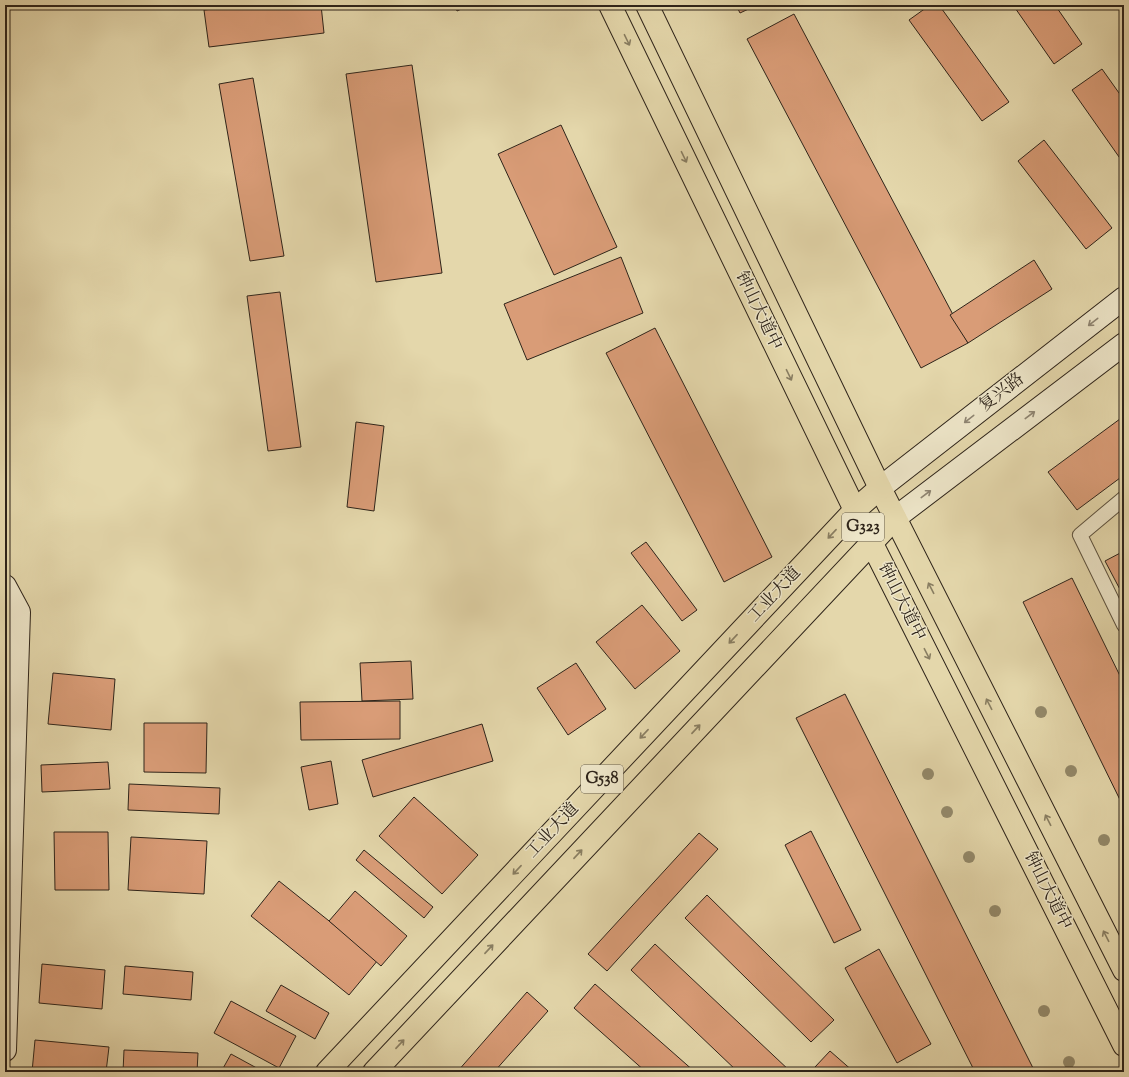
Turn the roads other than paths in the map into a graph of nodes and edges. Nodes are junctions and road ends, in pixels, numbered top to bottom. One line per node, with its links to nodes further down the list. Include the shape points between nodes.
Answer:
1 (610, 5): 7 (highway, 钟山大道中 / G323, one-way to 7)
2 (647, 5): 5 (highway, 钟山大道中 / G323)
3 (1124, 298): 5 (main road, 复兴路, one-way to 5)
4 (1124, 344): 8 (main road, 复兴路, one-way to 4)
5 (880, 488): 7 (highway, 工业大道 / G538); 8 (highway, 钟山大道中 / G323)
6 (1124, 498): 11 (lane, via 1080,536)
7 (855, 510): 9 (highway, 钟山大道中 / G323); 15 (highway, 工业大道 / G538, one-way to 15)
8 (895, 518): 9 (highway, 工业大道 / G538); 12 (highway, 钟山大道中 / G323, one-way to 8)
9 (871, 542): 13 (highway, 钟山大道中 / G323, one-way to 13); 16 (highway, 工业大道 / G538, one-way to 9)
10 (5, 586): 14 (main road, via 18,612)
11 (1124, 624)
12 (1124, 970)
13 (1124, 1045)
14 (5, 1050)
15 (327, 1072)
16 (374, 1072)

